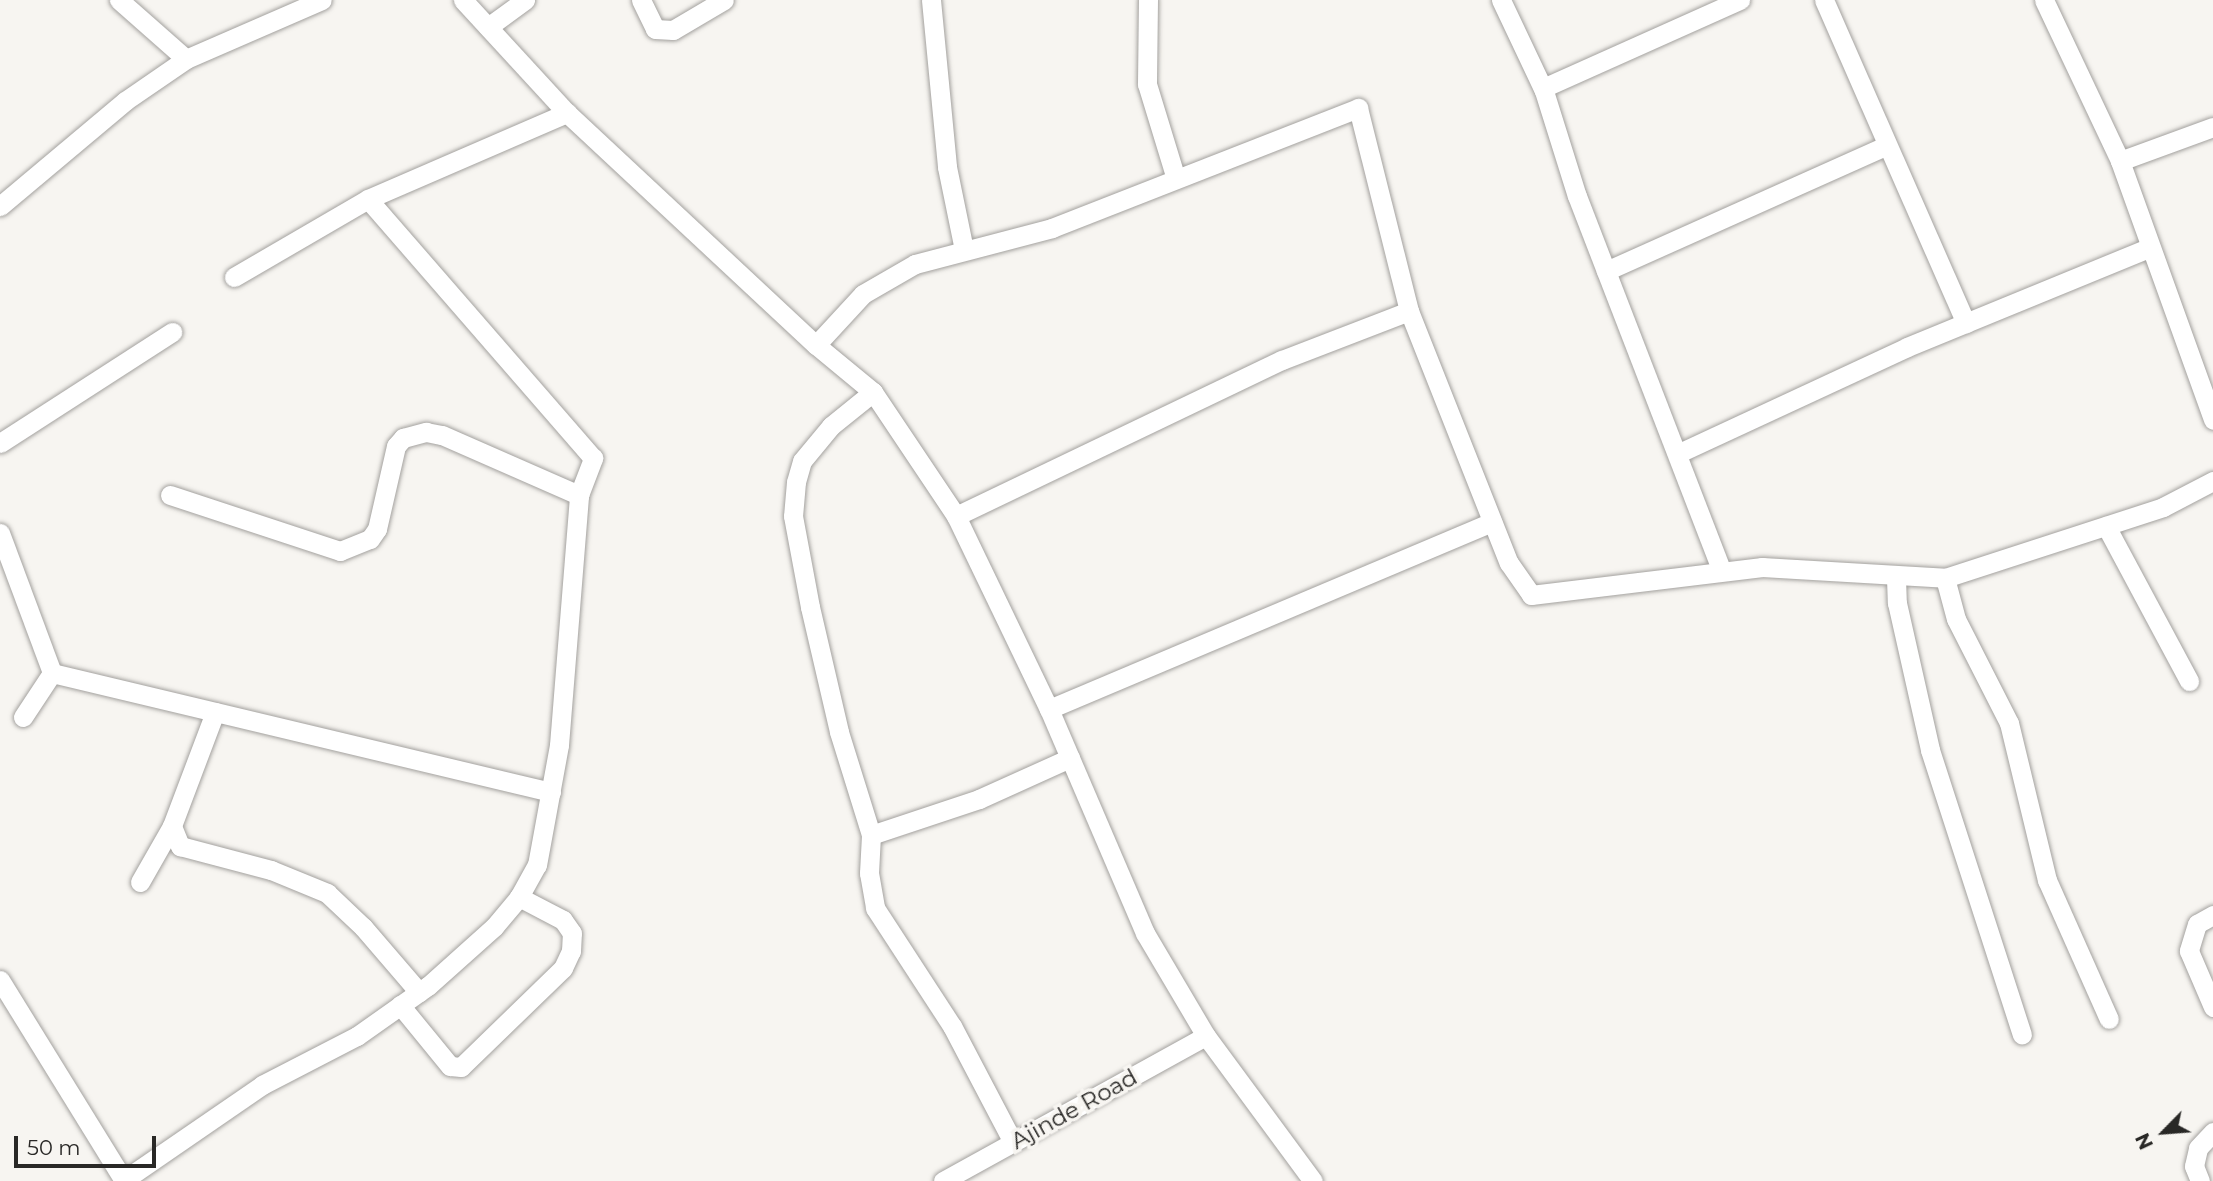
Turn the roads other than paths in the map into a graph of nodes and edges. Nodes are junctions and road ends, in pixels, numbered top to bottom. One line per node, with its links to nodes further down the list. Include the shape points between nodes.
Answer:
1 (120, 0): 14 (street)
2 (323, 0): 14 (street)
3 (463, 0): 13 (street)
4 (526, 0): 13 (street)
5 (641, 0): 6 (street, via 655,29 673,30)
6 (724, 0)
7 (931, 0): 24 (street, via 947,167)
8 (1148, 0): 20 (street, via 1147,84)
9 (1501, 0): 15 (street)
10 (1740, 0): 15 (street)
11 (1824, 0): 18 (street)
12 (2043, 0): 19 (street)
13 (488, 27): 16 (street)
14 (186, 59): 22 (street, via 125,101)
15 (1543, 88): 25 (street)
16 (567, 113): 21 (street); 30 (street)
17 (2213, 127): 19 (street)
18 (1885, 146): 25 (street); 28 (street)
19 (2120, 161): 23 (street)
20 (1177, 179): 24 (street, via 1052,228); 27 (street, via 1359,108)
21 (368, 200): 26 (street); 37 (street, via 590,451 593,458)
22 (0, 206)
23 (2148, 248): 28 (street); 32 (street)
24 (964, 250): 30 (street, via 915,264 863,294)
25 (1606, 271): 34 (street)
26 (234, 276)
27 (1409, 311): 38 (street, via 1282,360); 39 (street)
28 (1966, 323): 34 (street)
29 (172, 332): 33 (street)
30 (816, 345): 31 (street)
31 (873, 392): 38 (street); 53 (street, via 831,426 802,461 793,516 839,732)
32 (2213, 420)
33 (0, 443)
34 (1679, 453): 42 (street)
35 (2213, 481): 40 (street, via 2163,507)
36 (170, 495): 37 (street, via 340,551 370,539 377,529 396,446 403,438 426,432)
37 (579, 495): 51 (street, via 559,745)
38 (956, 516): 47 (street)
39 (1492, 522): 42 (street, via 1509,563 1531,595); 47 (street)
40 (2106, 526): 44 (street); 46 (street)
41 (0, 533): 45 (street)
42 (1722, 571): 43 (street, via 1762,566)
43 (1896, 578): 44 (street); 62 (street, via 1897,603 1930,750)
44 (1945, 578): 61 (street, via 1956,619 2009,723 2047,880)
45 (52, 673): 48 (street); 49 (street)
46 (2189, 681)
47 (1049, 709): 50 (street)
48 (215, 712): 51 (street); 52 (street)
49 (23, 717)
50 (1070, 758): 53 (street, via 979,799); 63 (street, via 1145,933)
51 (551, 792): 55 (street, via 537,864)
52 (172, 826): 54 (street); 58 (street, via 180,846 271,870 327,893)
53 (871, 835): 65 (street, via 869,873 875,908 952,1026)
54 (140, 883)
55 (519, 897): 58 (street, via 467,956); 59 (street, via 563,919 572,933 571,951 563,968 461,1067 450,1066)
56 (2213, 915): 60 (street, via 2197,924 2189,951)
57 (0, 980): 66 (street)
58 (419, 992): 59 (street)
59 (400, 1005): 66 (street, via 356,1036 262,1085)
60 (2213, 1007)
61 (2109, 1019)
62 (2022, 1034)
63 (1206, 1037): 65 (street, Ajinde Road); 68 (street)
64 (2213, 1132): 69 (street, via 2198,1148 2194,1166)
65 (1013, 1142): 67 (street, Ajinde Road)
66 (124, 1180)
67 (943, 1181)
68 (1313, 1181)
69 (2200, 1181)

